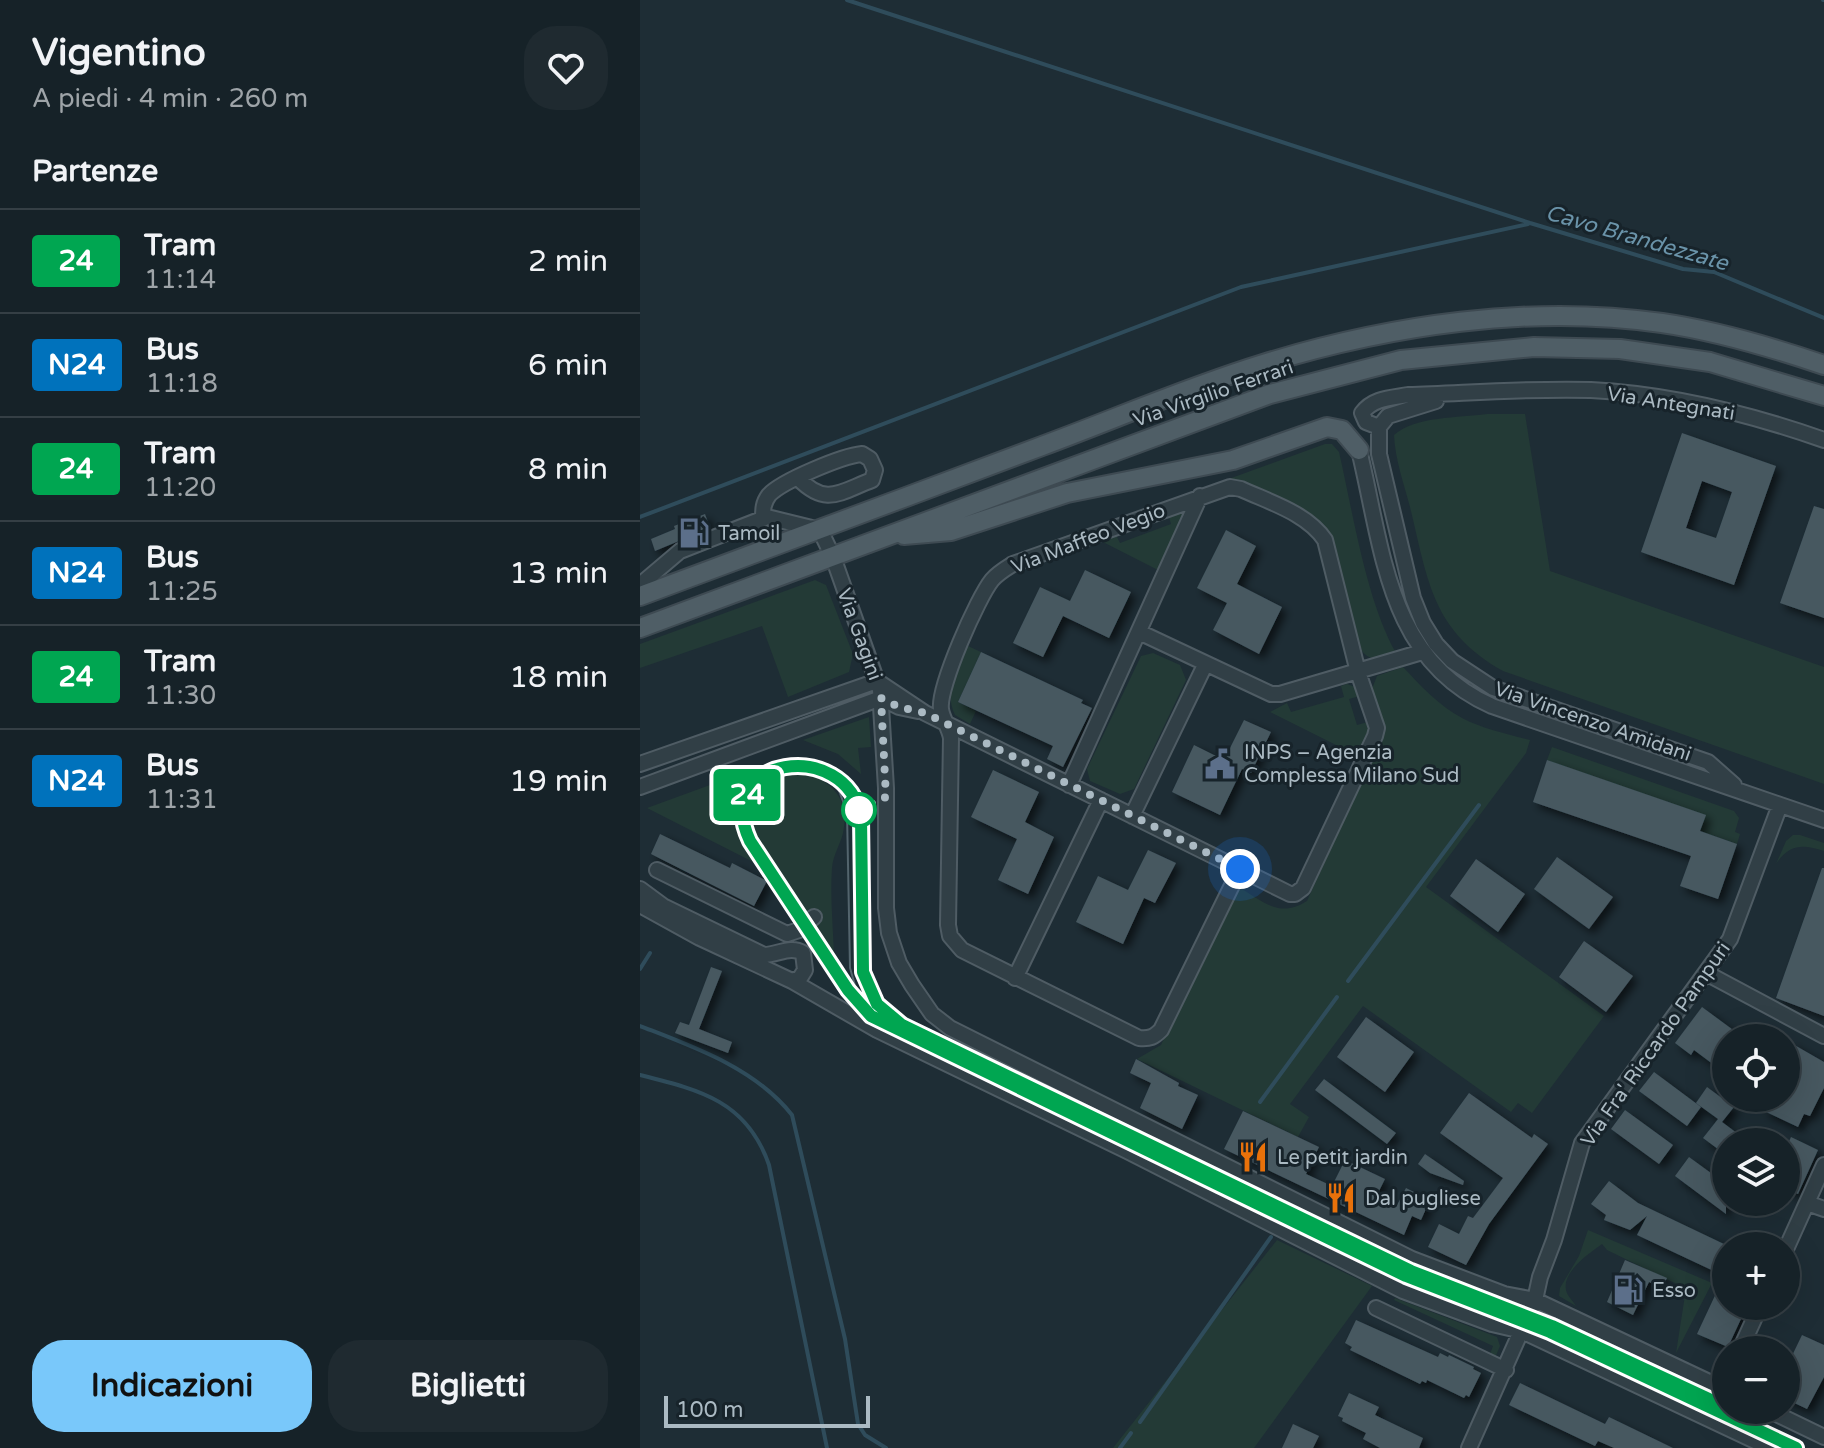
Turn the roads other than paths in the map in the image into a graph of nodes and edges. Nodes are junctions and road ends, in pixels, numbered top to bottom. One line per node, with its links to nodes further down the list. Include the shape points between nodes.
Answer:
1 (1824, 365): 10 (main road, Via Virgilio Ferrari, via 1718,334 1614,318 1552,316 1425,327 1260,365)
2 (1467, 394): 4 (street, Via Antegnati, via 1419,404 1388,416); 4 (street, Via Antegnati, via 1377,401 1366,407 1363,418); 5 (street, Via Antegnati, via 1592,390 1642,395 1774,422)
3 (1824, 396): 11 (main road, Via Virgilio Ferrari, via 1710,362 1620,349 1534,347 1401,360 1270,394)
4 (1379, 427): 27 (street, Via Vincenzo Amidani, via 1379,454 1413,598 1436,644 1452,661 1493,688 1708,762)
5 (1824, 440)
6 (1359, 450): 11 (main road, via 1342,430 1327,427 1233,460 1067,493 951,531); 17 (street, Via Vincenzo Amidani, via 1394,599)
7 (798, 478): 7 (street, via 812,492 838,494 872,480 875,470 862,454); 9 (street, via 771,493 763,505)
8 (1200, 496): 16 (street); 19 (street, Via Maffeo Vegio, via 1236,487 1316,527 1325,540); 23 (street, Via Maffeo Vegio, via 1013,564 996,576 944,682 941,711)
9 (763, 519): 10 (street); 13 (street, via 680,551)
10 (820, 530): 12 (street, Via Gagini); 14 (main road, Via Virgilio Ferrari)
11 (889, 535): 12 (main road, Via Virgilio Ferrari)
12 (833, 557): 15 (main road, Via Virgilio Ferrari); 20 (street, Via Gagini)
13 (640, 585)
14 (640, 596)
15 (640, 628)
16 (1139, 632): 18 (street); 25 (street)
17 (1422, 652): 19 (street); 27 (street, Via Vincenzo Amidani, via 1450,681 1492,706)
18 (1205, 665): 19 (street, via 1271,694); 30 (street)
19 (1358, 672): 32 (street, Via Maffeo Vegio, via 1375,736 1303,888 1290,894)
20 (877, 681): 21 (street, Via Gagini); 22 (street); 24 (street)
21 (881, 698): 22 (street); 26 (street); 47 (street, Via Gagini, via 889,933 899,963 932,1014 950,1028 1412,1259 1504,1294)
22 (925, 713): 23 (street)
23 (949, 725): 25 (street); 40 (street, Via Maffeo Vegio, via 950,936 962,950)
24 (640, 764)
25 (1069, 785): 28 (street)
26 (640, 787)
27 (1740, 790): 29 (street, Via Vincenzo Amidani)
28 (1101, 800): 30 (street); 40 (street)
29 (1780, 805): 31 (street, Via Vincenzo Amidani); 39 (street, Via Fra' Riccardo Pampuri, via 1735,929)
30 (1132, 816): 32 (street)
31 (1824, 820)
32 (1240, 869): 40 (street, via 1155,1036 1139,1038)
33 (657, 870): 35 (street)
34 (640, 889): 38 (street)
35 (720, 903): 37 (street, via 787,934); 38 (street)
36 (640, 905): 38 (street)
37 (814, 917)
38 (703, 932): 41 (street); 41 (street, via 764,955 796,949 803,953 805,970)
39 (1706, 973): 42 (street); 47 (street, Via Fra' Riccardo Pampuri, via 1587,1133)
40 (1015, 978)
41 (792, 981): 49 (street, via 877,1030 1403,1291)
42 (1824, 1036)
43 (1824, 1165): 44 (street)
44 (1807, 1203): 45 (street); 46 (street)
45 (1824, 1209)
46 (1794, 1232)
47 (1535, 1300): 49 (street, Via Fra' Riccardo Pampuri); 51 (street, Via Gagini)
48 (1376, 1308): 50 (street)
49 (1522, 1331): 50 (street, Via Fra' Riccardo Pampuri); 55 (street)
50 (1506, 1370): 54 (street, Via Fra' Riccardo Pampuri)
51 (1712, 1380)
52 (1797, 1424): 53 (street)
53 (1824, 1437)
54 (1469, 1448)
55 (1770, 1448)

